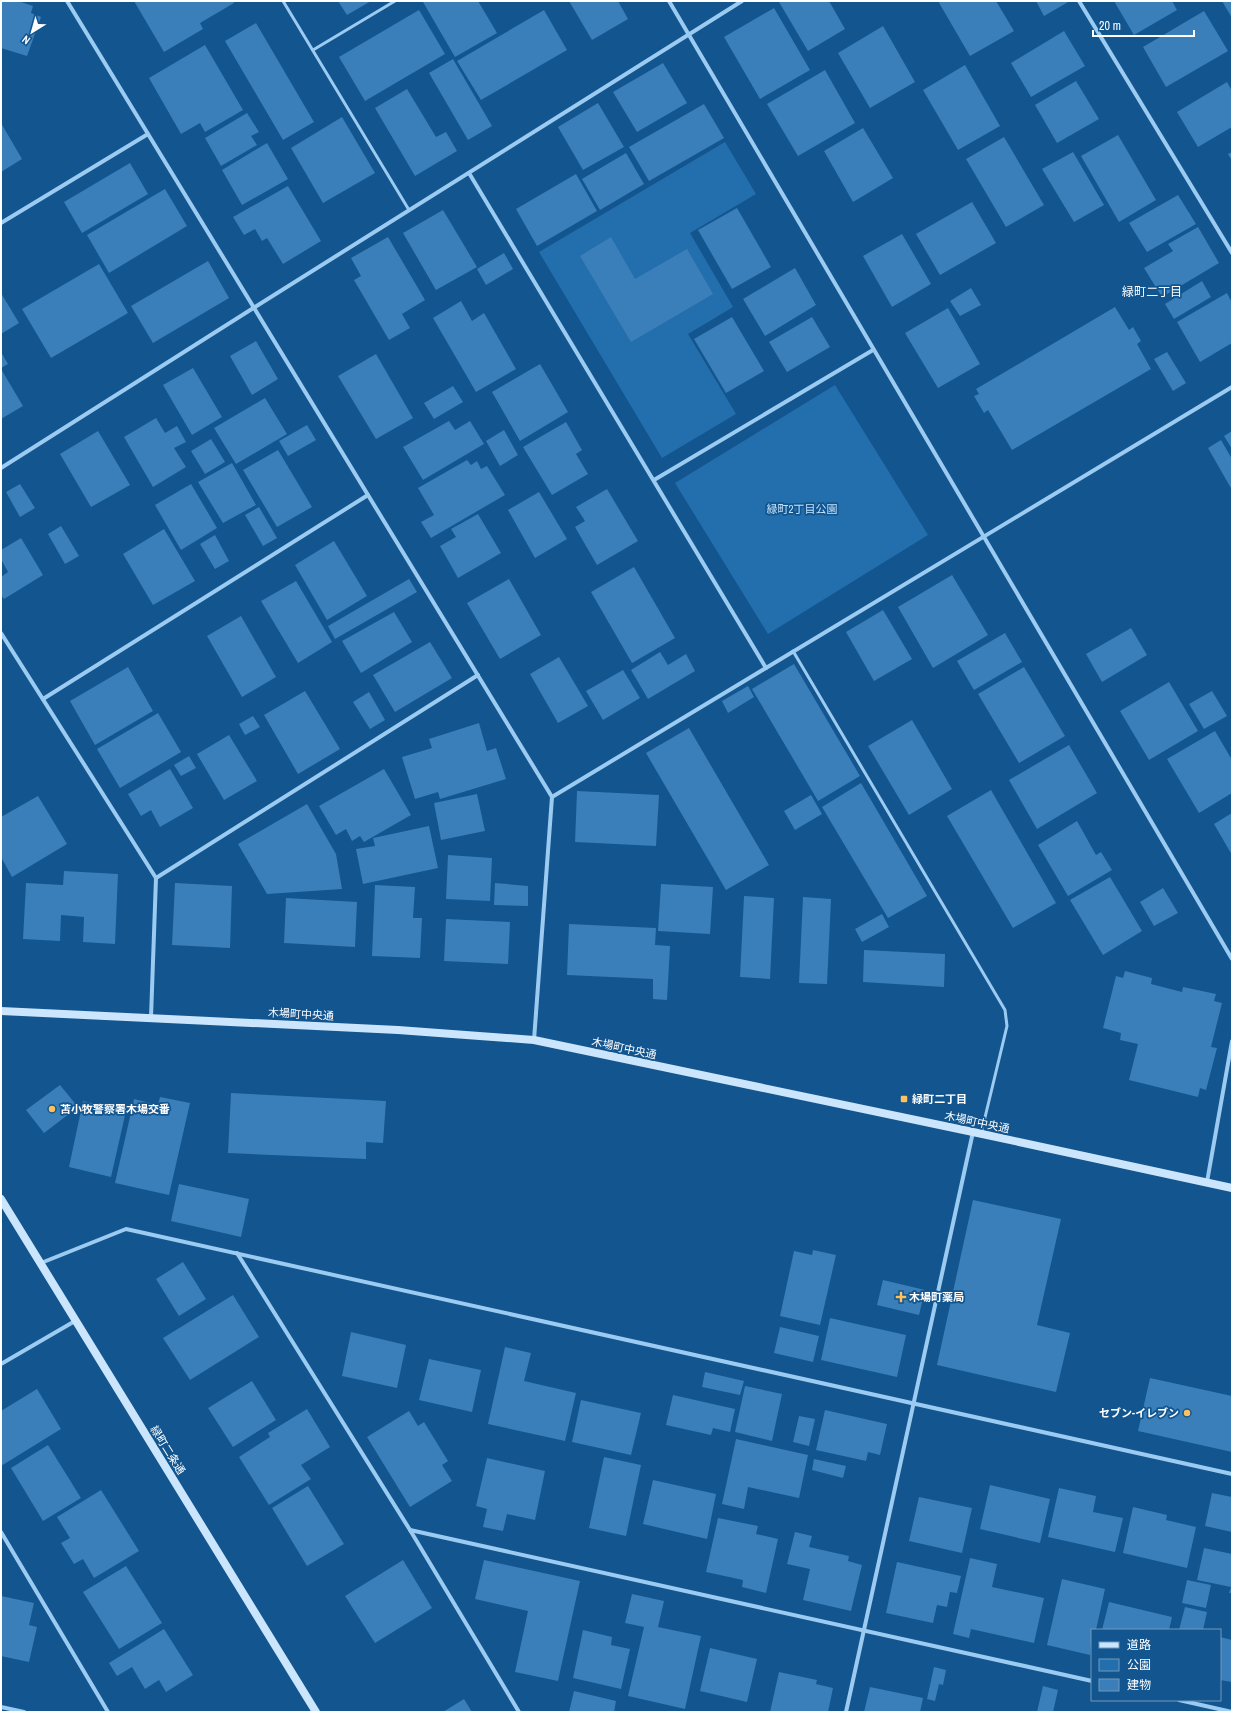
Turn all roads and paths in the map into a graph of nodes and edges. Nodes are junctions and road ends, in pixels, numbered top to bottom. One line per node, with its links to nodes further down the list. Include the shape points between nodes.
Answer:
1 (67, 1): 9 (street)
2 (283, 1): 8 (lane)
3 (395, 1): 8 (lane)
4 (669, 1): 7 (street)
5 (742, 1): 7 (street)
6 (1079, 1): 13 (street)
7 (689, 34): 10 (street); 15 (street)
8 (313, 50): 11 (lane)
9 (148, 134): 12 (street); 14 (street)
10 (469, 173): 11 (street); 18 (street)
11 (409, 210): 14 (street)
12 (1, 223)
13 (1232, 253)
14 (255, 307): 17 (street); 19 (street)
15 (873, 350): 18 (street); 20 (street)
16 (1232, 387): 20 (street)
17 (1, 468)
18 (654, 480): 23 (street)
19 (368, 495): 24 (street); 25 (street)
20 (984, 536): 22 (street); 28 (street)
21 (1, 633): 25 (street)
22 (793, 651): 23 (street); 33 (lane, via 1005,1010 1007,1026)
23 (766, 668): 26 (street)
24 (478, 675): 26 (street); 27 (street)
25 (43, 699): 27 (street)
26 (552, 797): 31 (street)
27 (156, 878): 30 (street)
28 (1232, 959)
29 (1, 1011): 30 (street, 木場町中央通)
30 (151, 1017): 31 (street, 木場町中央通)
31 (534, 1040): 33 (street, 木場町中央通)
32 (1232, 1042): 34 (street)
33 (977, 1133): 34 (street, 木場町中央通); 41 (street)
34 (1207, 1183): 35 (street, 木場町中央通)
35 (1232, 1188)
36 (1, 1199): 38 (street, 緑町二条通)
37 (237, 1253): 38 (street, via 126,1229); 41 (street); 43 (street)
38 (41, 1264): 39 (street, 緑町二条通)
39 (75, 1320): 40 (street); 51 (street, 緑町二条通)
40 (1, 1364)
41 (913, 1403): 42 (street); 45 (street)
42 (1232, 1474)
43 (410, 1530): 45 (street); 52 (street)
44 (1, 1532): 50 (street)
45 (864, 1630): 46 (street); 53 (street)
46 (1091, 1681)
47 (1183, 1701): 54 (street)
48 (1, 1707): 49 (street)
49 (24, 1712)
50 (108, 1712)
51 (316, 1712)
52 (519, 1712)
53 (846, 1712)
54 (1232, 1712)

